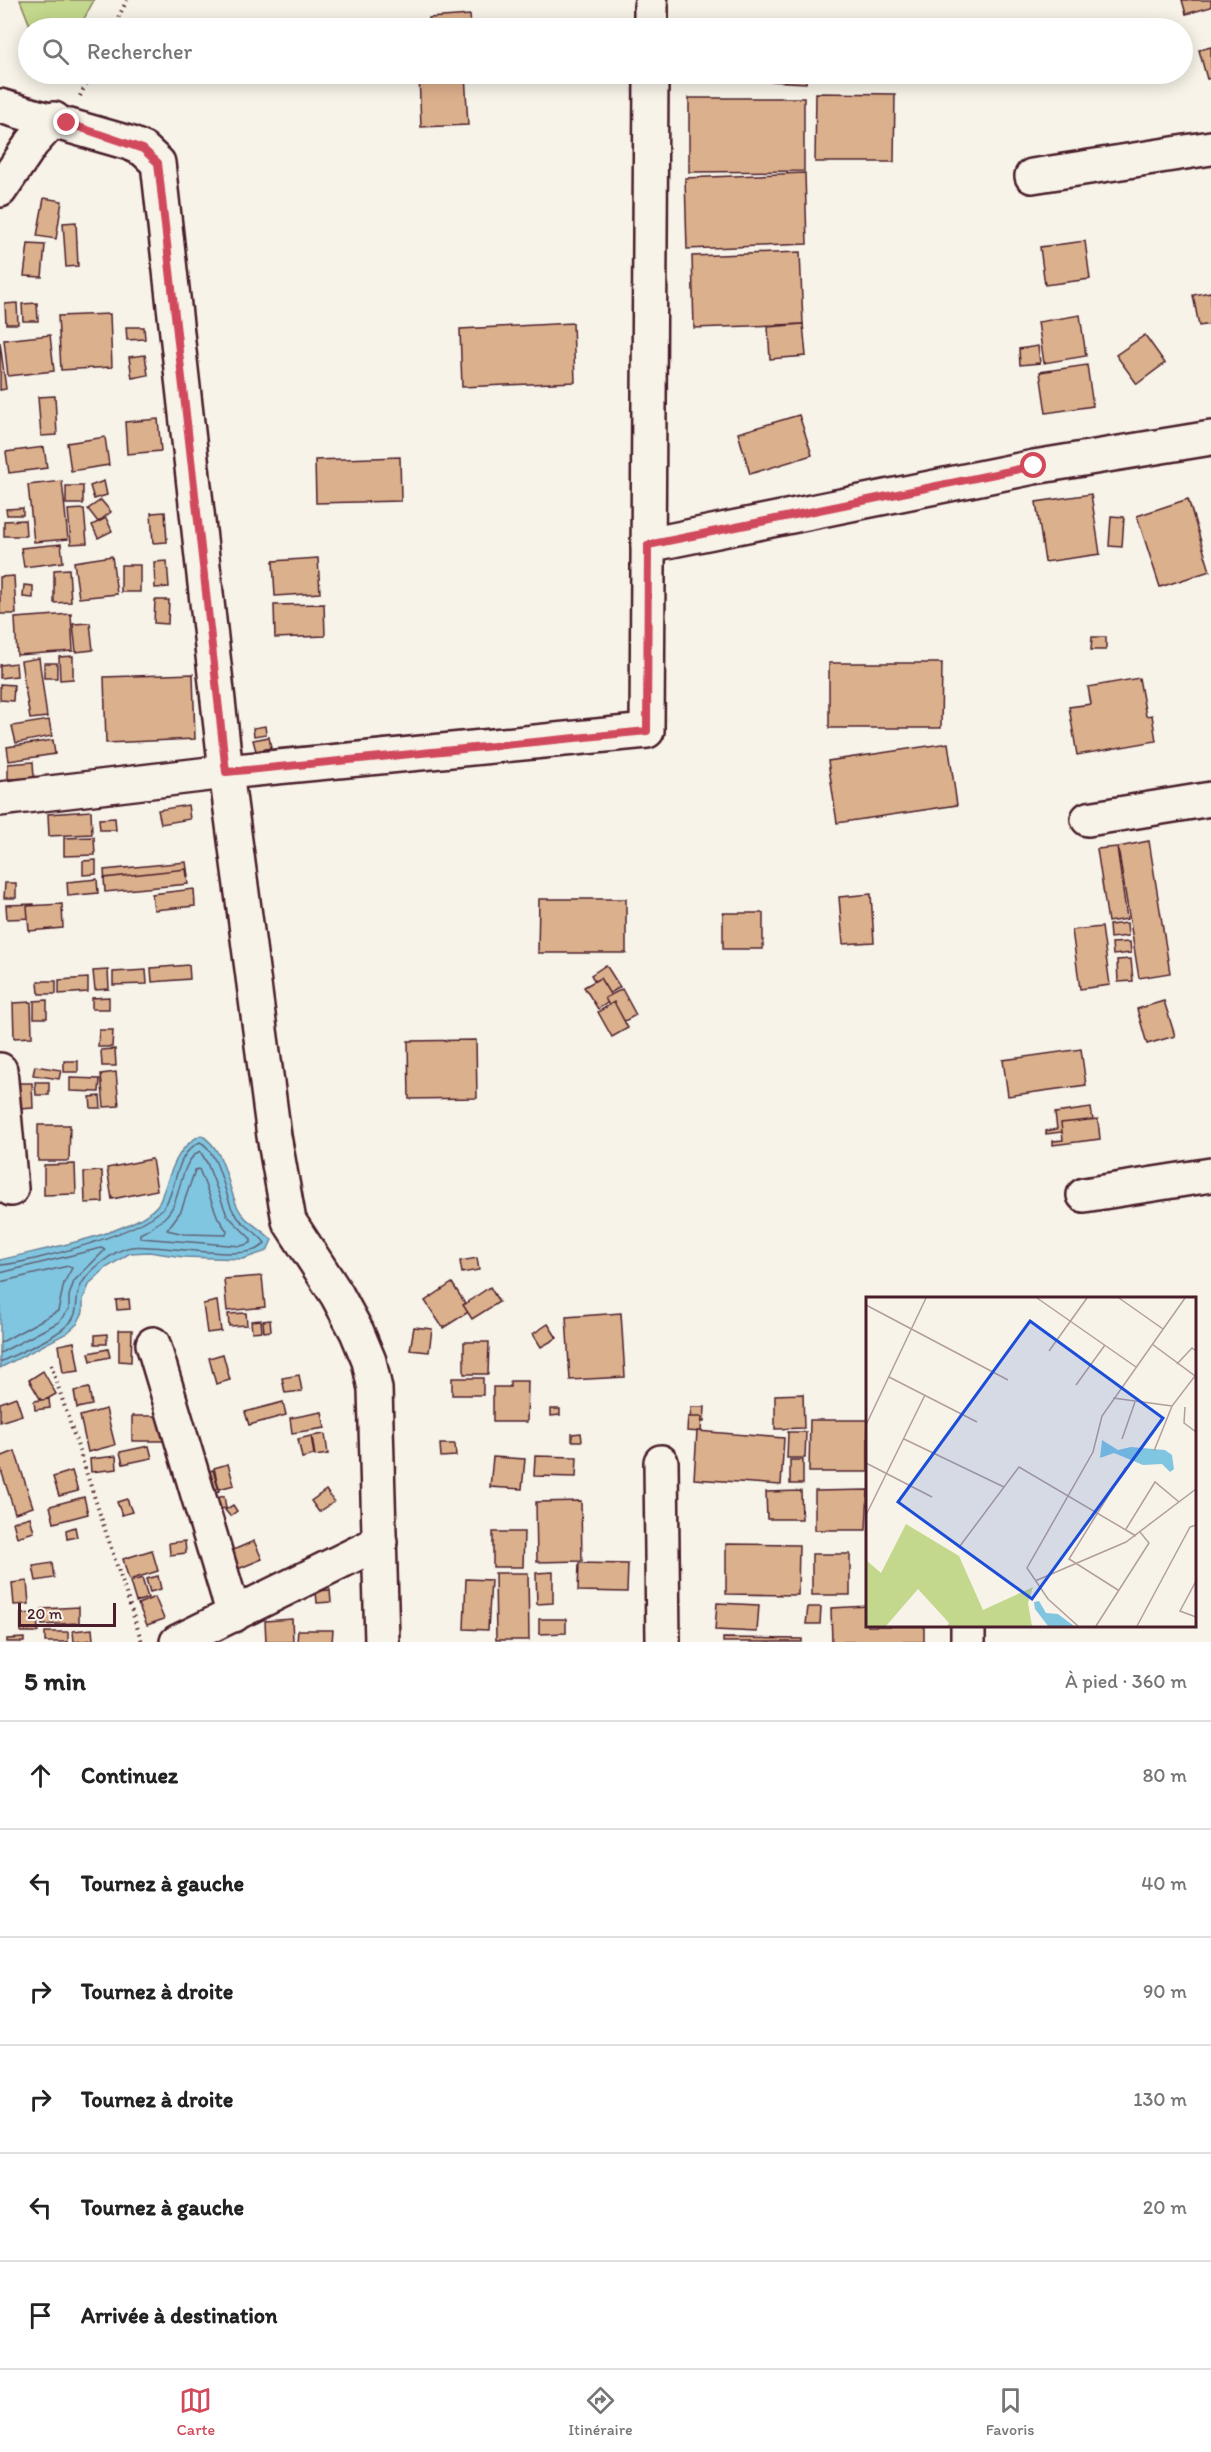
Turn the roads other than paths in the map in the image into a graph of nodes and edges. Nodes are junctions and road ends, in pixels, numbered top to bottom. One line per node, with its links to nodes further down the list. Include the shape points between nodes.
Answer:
1 (651, 84): 8 (street)
2 (0, 106): 3 (street)
3 (54, 119): 6 (street, via 25,152); 9 (street, via 129,143 158,163)
4 (1211, 148): 5 (street)
5 (1032, 176)
6 (0, 190)
7 (1211, 438): 8 (street, via 1034,466)
8 (648, 545): 9 (street, via 647,731)
9 (226, 772): 10 (street); 19 (street, via 274,1136 289,1221 337,1295 369,1361 375,1389)
10 (0, 799)
11 (1211, 799): 12 (street)
12 (1088, 819)
13 (0, 1070): 15 (street)
14 (1211, 1175): 16 (street)
15 (11, 1189)
16 (1084, 1196)
17 (153, 1344): 20 (street)
18 (661, 1462): 23 (street)
19 (381, 1542): 20 (street); 22 (street)
20 (234, 1615): 21 (street)
21 (177, 1642)
22 (382, 1642)
23 (663, 1642)

